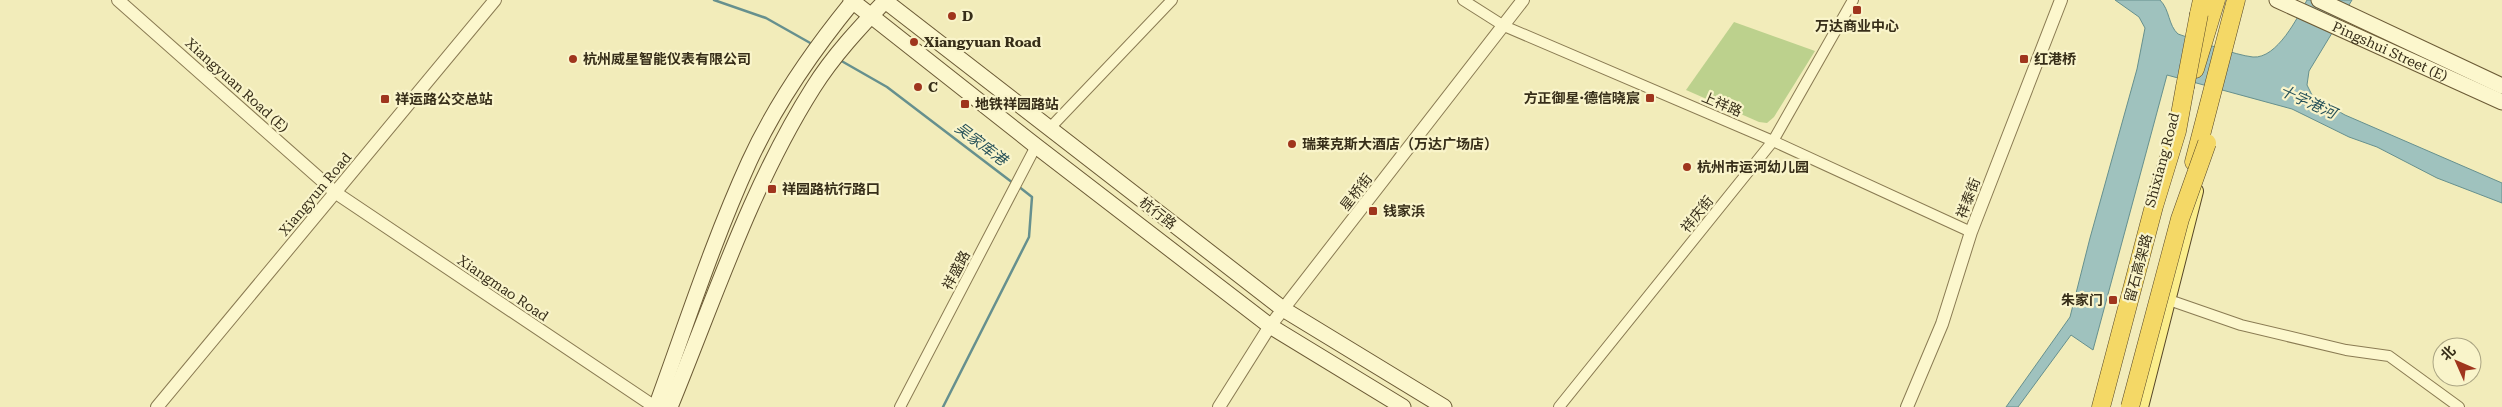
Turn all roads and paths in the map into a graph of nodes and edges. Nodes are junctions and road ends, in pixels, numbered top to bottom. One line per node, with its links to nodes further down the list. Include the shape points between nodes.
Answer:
1 (118, 0): 26 (street, Xiangyuan Road (E))
2 (495, 0): 26 (street, Xiangyun Road)
3 (885, 0): 18 (main road); 22 (main road, 杭行路)
4 (1172, 0): 22 (street)
5 (1463, 0): 19 (street, 上祥路)
6 (1523, 0): 19 (street, 星桥街)
7 (1853, 0): 24 (street, 祥庆街)
8 (2060, 0): 28 (street, 祥泰街)
9 (2202, 0): 23 (highway, 留石高架路, bridge)
10 (2208, 0): 41 (main road, Shixiang Road, bridge)
11 (2216, 0): 23 (highway, 留石高架路)
12 (2236, 0): 27 (highway, 留石高架路, bridge)
13 (2241, 0): 29 (main road, via 2204,140 2192,209)
14 (2246, 0): 27 (highway, 留石高架路, bridge, via 2206,143)
15 (2277, 0): 21 (main road, Pingshui Street (E))
16 (2319, 0): 20 (main road, Pingshui Street (E))
17 (852, 1): 18 (main road, 杭行路); 33 (main road, via 801,69 749,161)
18 (870, 17): 25 (main road, 杭行路); 34 (main road, via 814,86 790,127 762,183)
19 (1504, 26): 24 (street, 上祥路); 30 (street, 星桥街)
20 (2502, 86)
21 (2502, 102)
22 (1049, 129): 30 (main road, 杭行路)
23 (2177, 131): 42 (highway, 留石高架路)
24 (1772, 141): 28 (street, 上祥路); 39 (street, 祥庆街)
25 (1036, 146): 31 (main road, 杭行路); 35 (street, 祥盛路)
26 (336, 193): 32 (street, Xiangyun Road); 33 (street, Xiangmao Road)
27 (2180, 219): 43 (highway, 留石高架路, bridge)
28 (1971, 232): 40 (street, 祥泰街, via 1942,324)
29 (2169, 300): 44 (main road); 45 (street, via 2241,325 2346,350 2389,356)
30 (1283, 309): 31 (street, 星桥街); 38 (main road, 杭行路)
31 (1270, 326): 36 (street, 星桥街); 37 (main road, 杭行路)
32 (157, 407)
33 (655, 407)
34 (670, 407)
35 (900, 407)
36 (1219, 407)
37 (1403, 407)
38 (1444, 407)
39 (1559, 407)
40 (1907, 407)
41 (2094, 407)
42 (2101, 407)
43 (2130, 407)
44 (2140, 407)
45 (2459, 407)

